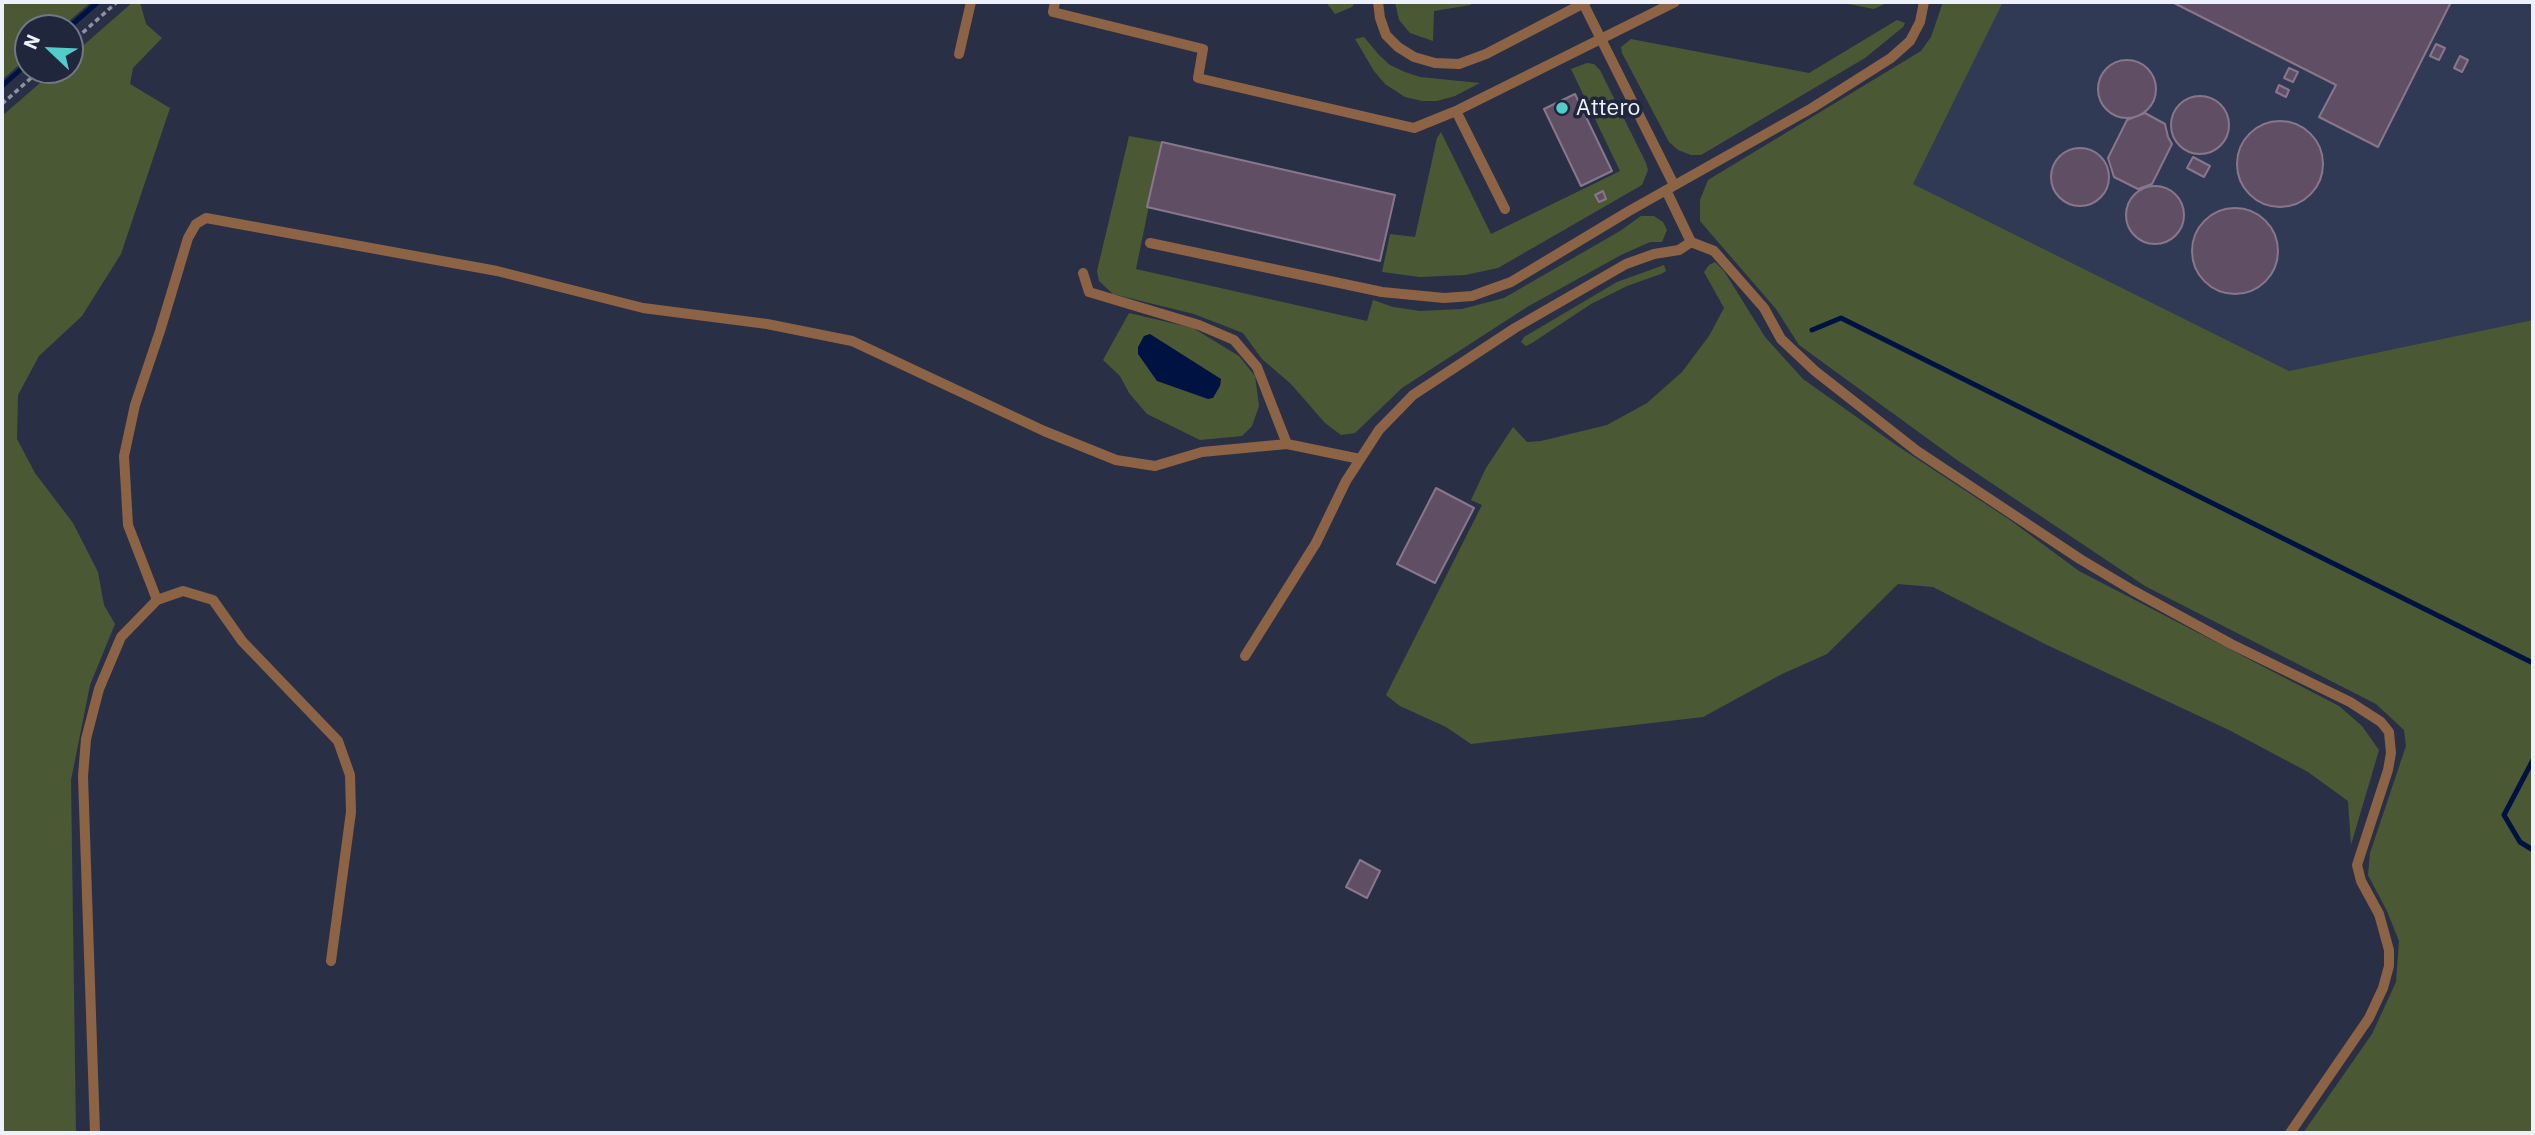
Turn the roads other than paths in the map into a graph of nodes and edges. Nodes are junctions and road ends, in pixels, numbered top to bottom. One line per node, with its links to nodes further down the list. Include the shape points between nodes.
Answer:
1 (971, 2): 8 (lane)
2 (1055, 2): 9 (lane, via 1053,12 1203,48 1198,78 1414,128)
3 (1378, 2): 6 (lane, via 1386,35 1398,47 1435,63 1459,64)
4 (1675, 2): 7 (lane)
5 (1924, 2): 10 (lane, via 1910,41 1891,58)
6 (1584, 3): 7 (lane)
7 (1600, 39): 9 (lane); 10 (lane)
8 (959, 54)
9 (1456, 111): 11 (lane)
10 (1670, 187): 12 (lane); 13 (lane, via 1511,282 1472,296 1382,292)
11 (1505, 208)
12 (1691, 242): 16 (lane, via 1679,250 1626,264 1515,328 1413,395 1379,430); 21 (lane, via 1714,251 1763,308 1781,339 1815,371 1917,451 2132,590 2350,702 2389,732 2388,770 2357,865 2379,914 2389,966 2369,1018)
13 (1150, 243)
14 (1083, 273): 15 (lane, via 1088,292 1234,340 1257,367)
15 (1287, 444): 16 (lane); 17 (lane, via 1202,452 1155,466 1116,460 852,341 767,324 643,308 497,271 206,218 188,238 135,405 124,456 128,525)
16 (1360, 459): 18 (lane, via 1316,543)
17 (157, 600): 19 (lane, via 183,591 213,600 242,641 338,741 350,775 351,812); 20 (lane, via 121,637 99,689 86,739 83,776)
18 (1245, 656)
19 (331, 961)
20 (95, 1133)
21 (2290, 1133)

